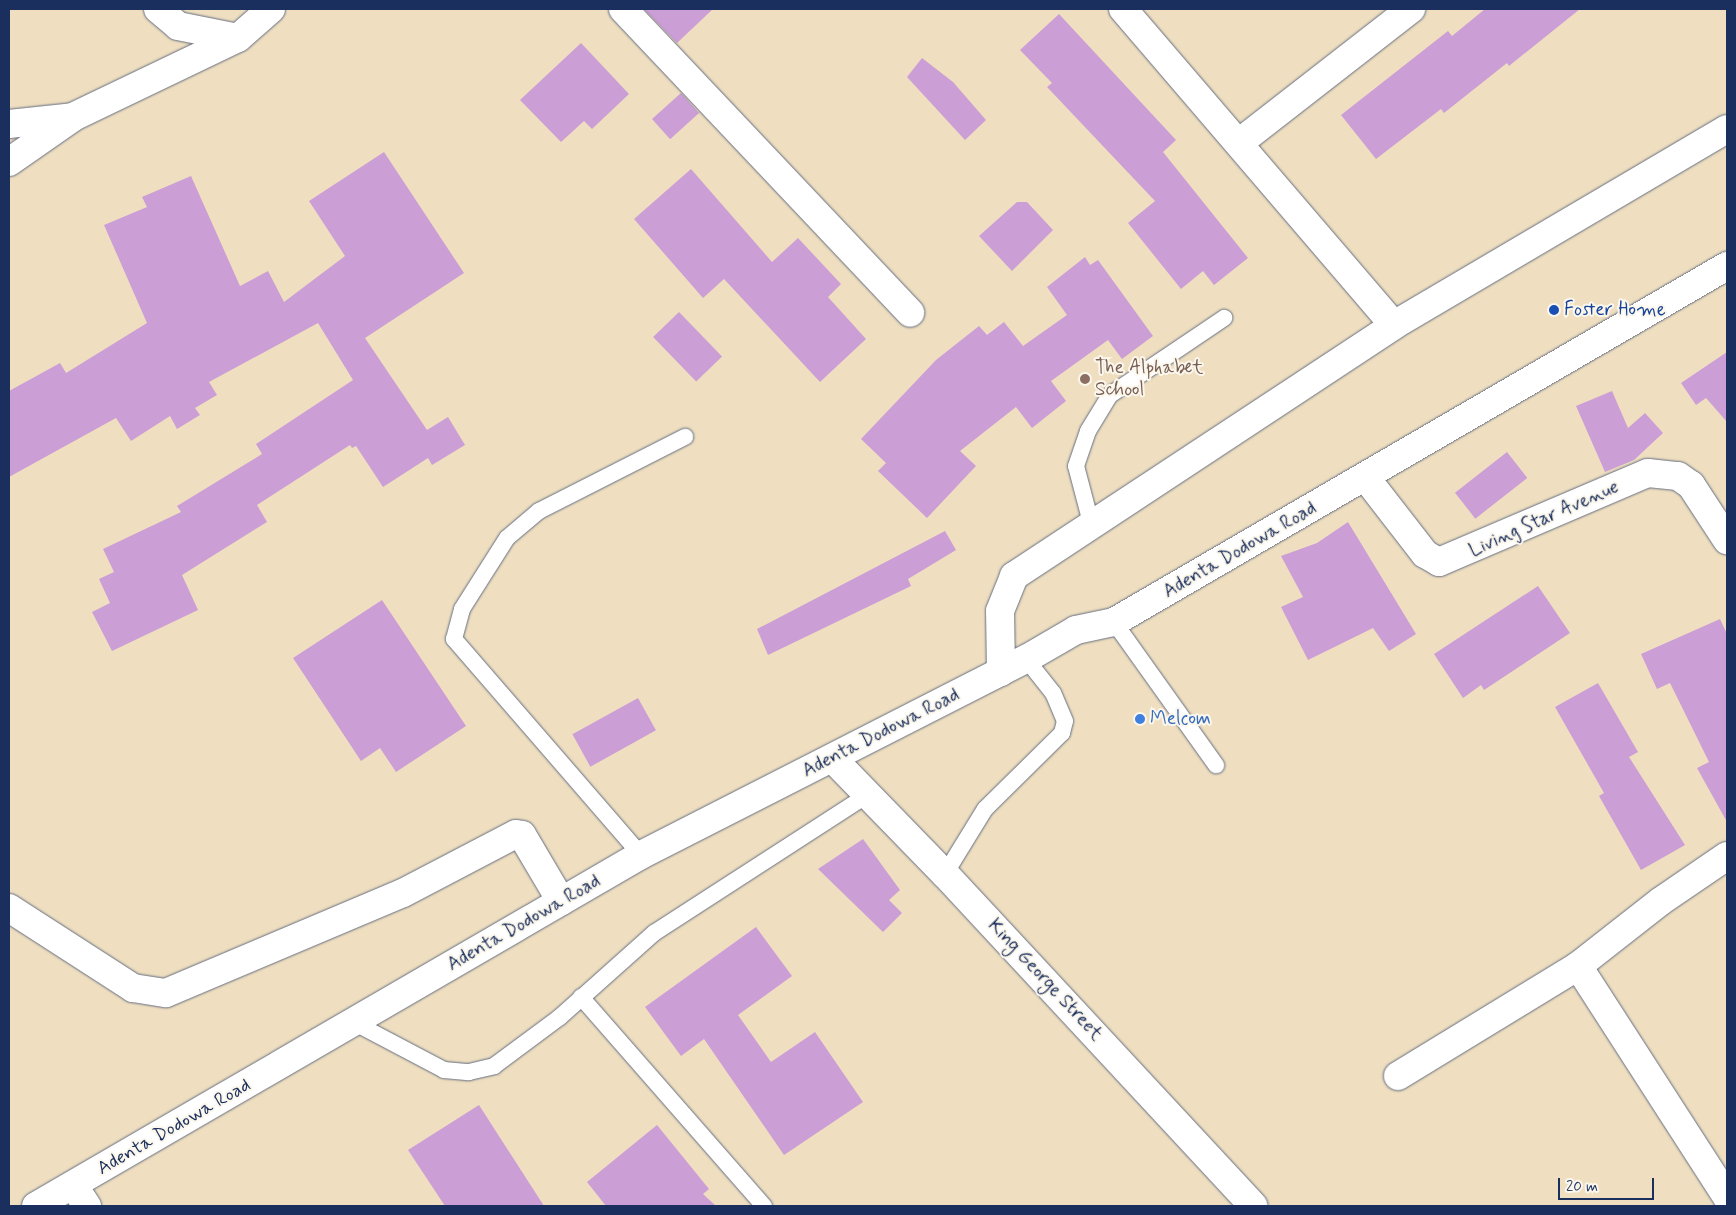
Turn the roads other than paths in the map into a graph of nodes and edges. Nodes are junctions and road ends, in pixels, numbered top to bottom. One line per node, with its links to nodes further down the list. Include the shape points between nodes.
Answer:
1 (158, 9): 6 (street, via 178,26)
2 (271, 9): 6 (street)
3 (623, 9): 13 (street)
4 (1122, 9): 10 (street)
5 (1410, 9): 10 (street)
6 (238, 38): 7 (street)
7 (73, 118): 8 (street); 11 (street)
8 (9, 124)
9 (1727, 129): 15 (street)
10 (1240, 142): 15 (street)
11 (9, 162)
12 (1727, 266): 17 (street, Adenta Dodowa Road)
13 (910, 313)
14 (1224, 318): 18 (lane, via 1110,395 1088,432 1076,466)
15 (1394, 325): 18 (street)
16 (685, 437): 26 (lane, via 539,511 507,538 462,609 454,639)
17 (1366, 478): 19 (street, Living Star Avenue, via 1425,554 1439,562 1648,473 1678,476 1691,485); 20 (street, Adenta Dodowa Road)
18 (1091, 523): 22 (street, via 1014,576 1000,611)
19 (1727, 540)
20 (1114, 622): 21 (street, Adenta Dodowa Road, via 1076,630); 24 (lane)
21 (1026, 659): 22 (street, Adenta Dodowa Road); 28 (lane, via 1054,693 1065,721 1062,733 985,809)
22 (1001, 672): 23 (street, Adenta Dodowa Road)
23 (832, 759): 25 (street, King George Street); 26 (street, Adenta Dodowa Road)
24 (1216, 765)
25 (870, 793): 28 (street, King George Street); 32 (lane, via 654,934)
26 (641, 855): 29 (street, Adenta Dodowa Road)
27 (1727, 856): 31 (street, via 1661,901)
28 (945, 874): 39 (street, King George Street)
29 (561, 900): 30 (street, via 522,835 516,834 403,894 166,993 134,988); 33 (street, Adenta Dodowa Road)
30 (9, 908)
31 (1578, 966): 34 (street); 36 (street)
32 (581, 997): 33 (lane, via 560,1017 494,1066 469,1072 444,1070); 38 (lane)
33 (353, 1022): 35 (street, Adenta Dodowa Road)
34 (1398, 1076)
35 (81, 1196): 37 (street, Adenta Dodowa Road)
36 (1727, 1197)
37 (36, 1206)
38 (764, 1206)
39 (1253, 1206)

